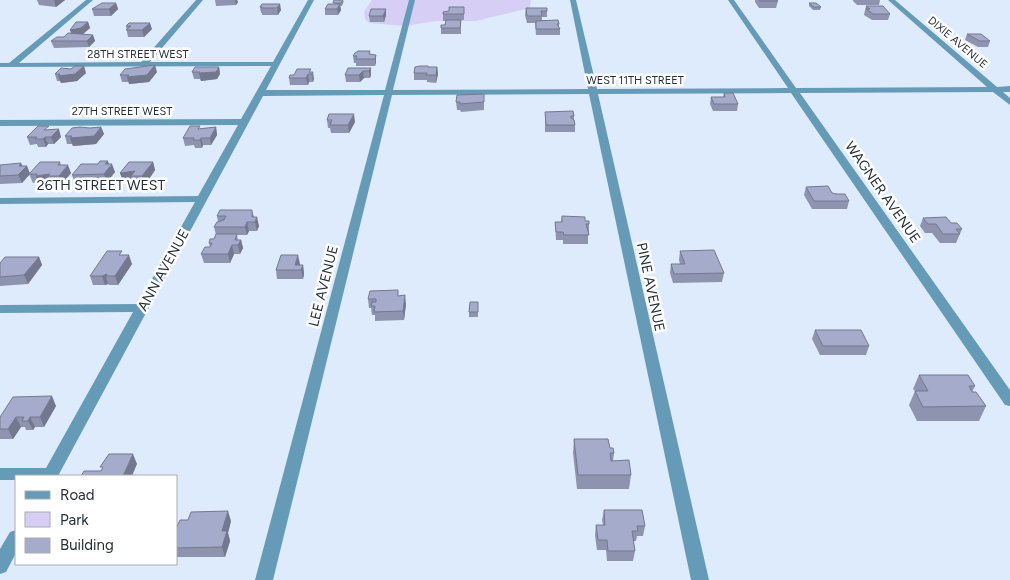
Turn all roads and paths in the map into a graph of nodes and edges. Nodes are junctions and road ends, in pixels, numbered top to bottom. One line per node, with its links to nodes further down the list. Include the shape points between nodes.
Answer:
1 (90, 0): 10 (street)
2 (200, 0): 11 (street)
3 (311, 0): 8 (street, ANN AVENUE)
4 (412, 0): 15 (street, LEE AVENUE)
5 (572, 0): 16 (street, PINE AVENUE)
6 (731, 0): 12 (street, WAGNER AVENUE)
7 (891, 0): 13 (street, DIXIE AVENUE)
8 (276, 64): 11 (street, 28TH STREET WEST); 17 (street, ANN AVENUE)
9 (0, 65): 10 (street, 28TH STREET WEST)
10 (10, 65): 11 (street, 28TH STREET WEST)
11 (142, 65)
12 (794, 90): 13 (street, WEST 11TH STREET); 16 (street, WEST 11TH STREET); 25 (street, WAGNER AVENUE)
13 (996, 90): 14 (street, WEST 11TH STREET); 18 (street, DIXIE AVENUE)
14 (1010, 90)
15 (387, 92): 16 (street, WEST 11TH STREET); 17 (street, WEST 11TH STREET); 30 (street, LEE AVENUE)
16 (593, 92): 31 (street, PINE AVENUE)
17 (261, 93): 19 (street, ANN AVENUE)
18 (1010, 102)
19 (244, 122): 20 (street, 27TH STREET WEST); 21 (street, ANN AVENUE)
20 (0, 123)
21 (202, 199): 22 (street, 26TH STREET WEST); 23 (street, ANN AVENUE)
22 (0, 201)
23 (142, 308): 24 (street); 27 (street, ANN AVENUE)
24 (0, 309)
25 (1010, 401)
26 (0, 474): 27 (street)
27 (51, 475)
28 (15, 539): 29 (street)
29 (0, 566)
30 (264, 580)
31 (700, 580)

